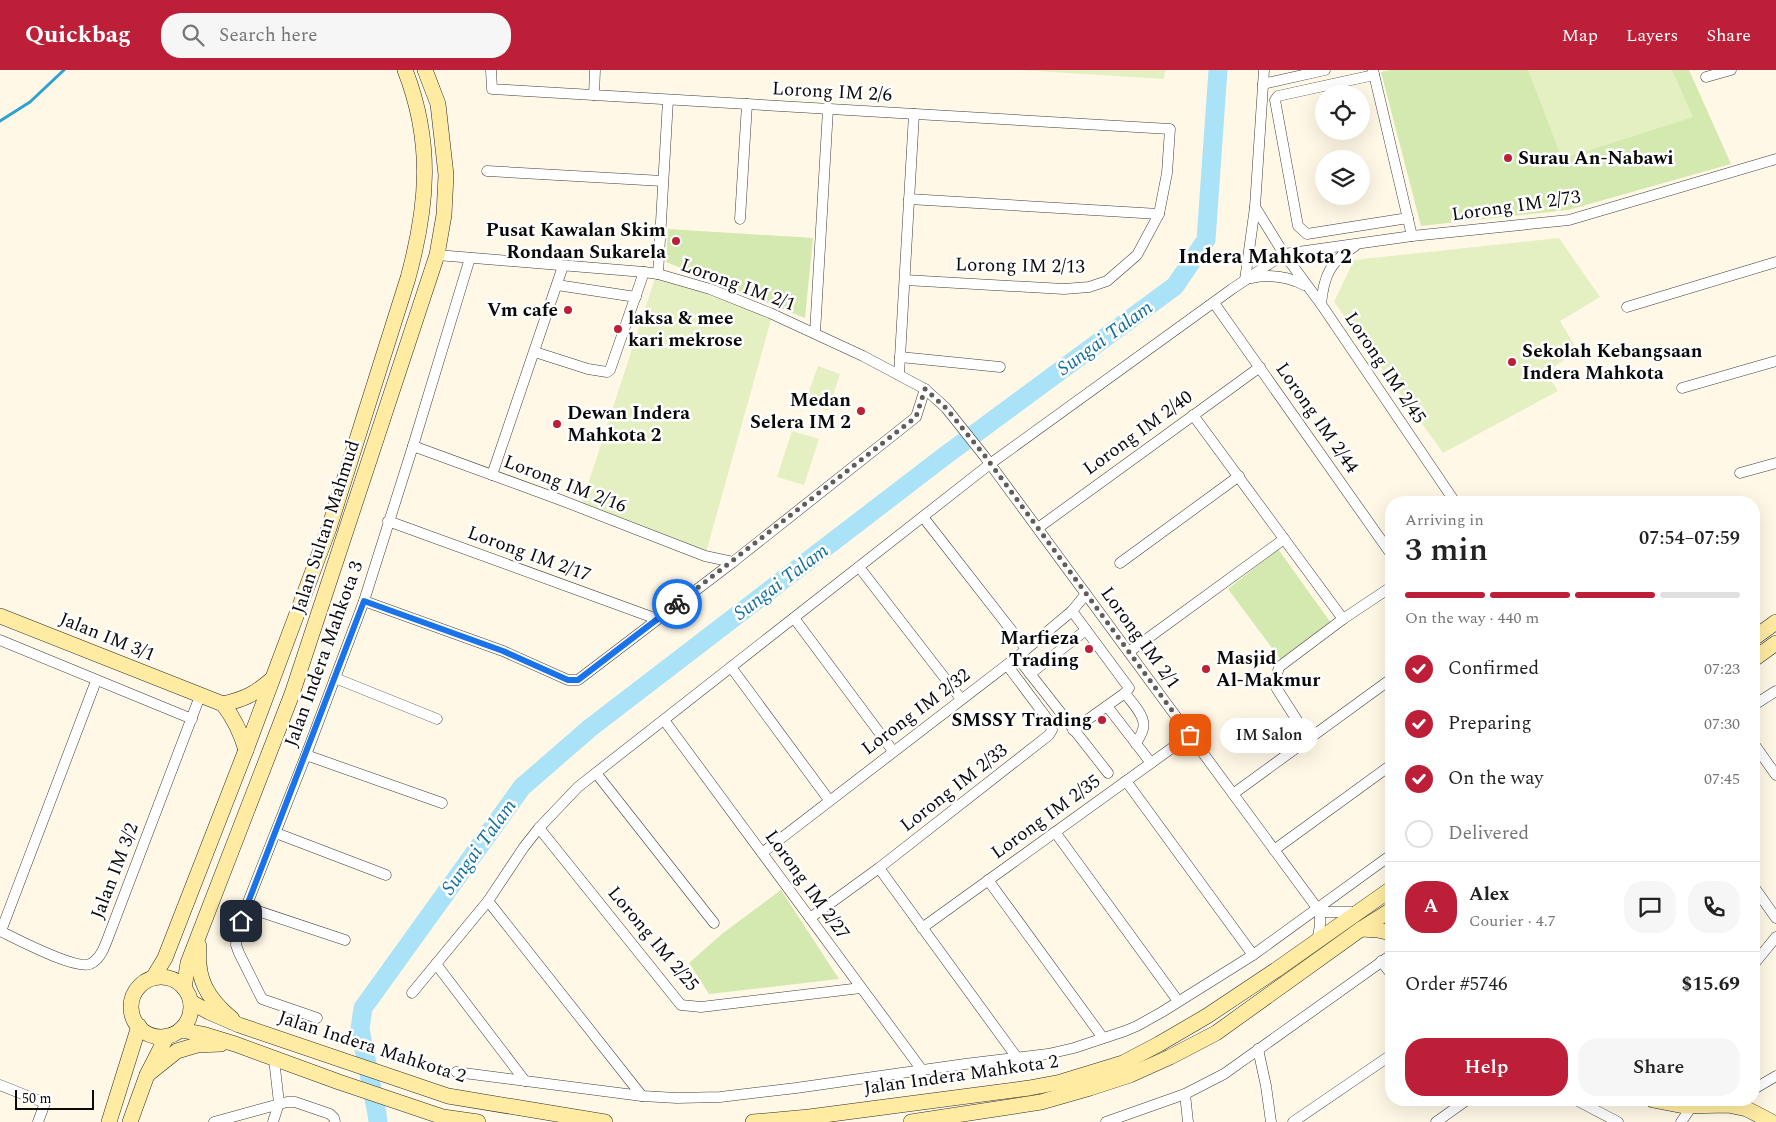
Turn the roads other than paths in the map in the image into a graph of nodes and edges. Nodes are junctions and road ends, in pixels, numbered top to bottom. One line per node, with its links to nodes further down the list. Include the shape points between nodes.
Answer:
1 (405, 70): 87 (main road, Jalan Sultan Mahmud, via 424,146 424,205 416,249 332,518)
2 (425, 70): 28 (main road, Jalan Sultan Mahmud, via 438,104 446,175)
3 (491, 70): 11 (street, Lorong IM 2/6, via 492,89)
4 (595, 70): 11 (street)
5 (1264, 70): 10 (street)
6 (1325, 70): 10 (street)
7 (1731, 70): 9 (street)
8 (1373, 72): 23 (street); 23 (street, via 1278,96 1275,100 1298,226 1307,234)
9 (1706, 77)
10 (1263, 84): 21 (street)
11 (594, 95): 12 (street, Lorong IM 2/6)
12 (668, 100): 13 (street, Lorong IM 2/6); 19 (street)
13 (747, 104): 14 (street, Lorong IM 2/6); 24 (street)
14 (828, 109): 15 (street, Lorong IM 2/6); 42 (street)
15 (914, 114): 16 (street, Lorong IM 2/6); 20 (street)
16 (1170, 129): 22 (street, Lorong IM 2/13, via 1167,173)
17 (1776, 159): 25 (street, Lorong IM 2/73, via 1569,220)
18 (486, 171): 19 (street)
19 (663, 181): 33 (street)
20 (909, 199): 22 (street); 34 (street)
21 (1255, 207): 27 (street, Lorong IM 2/45); 35 (street)
22 (1159, 214): 34 (street, Lorong IM 2/13, via 1137,255 1108,282 1089,287 1064,289)
23 (1408, 218): 25 (street)
24 (740, 219)
25 (1412, 236): 26 (street, Lorong IM 2/73)
26 (1358, 244): 27 (street, Lorong IM 2/73); 40 (street, via 1334,262 1327,273)
27 (1284, 254): 35 (street); 37 (street, Lorong IM 2/45)
28 (437, 255): 29 (street, Lorong IM 2/1); 141 (main road, Jalan Sultan Mahmud, via 292,694)
29 (470, 258): 31 (street, Lorong IM 2/1); 52 (street, Jalan Indera Mahkota 3)
30 (1776, 262): 41 (street)
31 (563, 266): 32 (street, Lorong IM 2/1); 36 (street)
32 (644, 272): 33 (street, Lorong IM 2/1); 38 (street)
33 (658, 274): 42 (street, Lorong IM 2/1, via 710,289)
34 (904, 280): 44 (street)
35 (1245, 280): 37 (street, via 1284,277); 39 (street)
36 (557, 285): 38 (street); 43 (street)
37 (1307, 287): 40 (street, Lorong IM 2/45)
38 (636, 297): 43 (street, via 607,372)
39 (1214, 303): 46 (street, Lorong IM 2/44); 53 (street)
40 (1321, 304): 58 (street, Lorong IM 2/45)
41 (1627, 307)
42 (815, 333): 48 (street, Lorong IM 2/1)
43 (535, 352): 56 (street)
44 (900, 356): 47 (street); 48 (street)
45 (1776, 361): 49 (street)
46 (1260, 366): 51 (street, Lorong IM 2/40); 63 (street, Lorong IM 2/44)
47 (1000, 367)
48 (899, 375): 50 (street, Lorong IM 2/1)
49 (1682, 388)
50 (925, 389): 53 (street, Lorong IM 2/1, via 946,408); 64 (street, via 916,417)
51 (1193, 415): 57 (street); 61 (street, Lorong IM 2/40)
52 (413, 446): 56 (street, Lorong IM 2/16); 60 (street, Jalan Indera Mahkota 3)
53 (988, 460): 59 (street); 61 (street, Lorong IM 2/1)
54 (1776, 463): 55 (street)
55 (1740, 473)
56 (492, 475): 64 (street, Lorong IM 2/16, via 705,556)
57 (1239, 476): 62 (street); 65 (street)
58 (1451, 496)
59 (923, 517): 66 (street); 80 (street)
60 (388, 521): 69 (street, Jalan Indera Mahkota 3); 73 (street, Lorong IM 2/17)
61 (1038, 528): 68 (street, Lorong IM 2/1)
62 (1284, 539): 74 (street); 81 (street)
63 (1385, 545)
64 (733, 562): 73 (street)
65 (1120, 563)
66 (859, 567): 72 (street); 94 (street)
67 (1385, 591): 74 (street)
68 (1086, 594): 70 (street, Lorong IM 2/32); 81 (street, Lorong IM 2/1)
69 (364, 601): 73 (street, via 503,651 568,680 581,678); 88 (street, Jalan Indera Mahkota 3)
70 (1072, 611): 76 (street); 80 (street, Lorong IM 2/32)
71 (0, 616): 93 (main road, Jalan IM 3/1)
72 (794, 618): 85 (street); 106 (street)
73 (657, 619)
74 (1343, 619): 103 (street, via 1279,667 1277,688)
75 (1776, 622): 77 (main road)
76 (1086, 630): 86 (street); 92 (street, via 1129,688)
77 (1760, 634)
78 (0, 640): 89 (street)
79 (1776, 643): 82 (main road)
80 (1026, 649): 83 (street, Lorong IM 2/32)
81 (1129, 652): 102 (street, Lorong IM 2/1)
82 (1760, 655)
83 (1017, 657): 84 (street, Lorong IM 2/32); 86 (street)
84 (1006, 665): 94 (street, Lorong IM 2/32); 124 (street, Lorong IM 2/33, via 1049,721 1052,730 1049,735)
85 (731, 667): 100 (street); 116 (street)
86 (1030, 674): 101 (street)
87 (274, 677): 96 (main road, via 244,699); 105 (main road, Jalan Sultan Mahmud)
88 (335, 678): 99 (street); 108 (street, Jalan Indera Mahkota 3)
89 (96, 681): 98 (street); 139 (street)
90 (1385, 683): 103 (street)
91 (1776, 691): 95 (street)
92 (1124, 693): 97 (street); 104 (street, via 1144,722)
93 (200, 696): 96 (main road, Jalan IM 3/1); 98 (street, Jalan IM 3/2)
94 (961, 699): 106 (street, Lorong IM 2/32)
95 (1760, 701)
96 (223, 704): 105 (main road, via 240,732)
97 (1107, 706): 101 (street); 104 (street)
98 (192, 719): 139 (street, Jalan IM 3/2, via 97,959 91,964 79,965)
99 (437, 719)
100 (664, 720): 111 (street); 122 (street, Lorong IM 2/27)
101 (1073, 730): 112 (street)
102 (1190, 735): 109 (street, Lorong IM 2/35); 115 (street, Lorong IM 2/1)
103 (1309, 739): 115 (street)
104 (1136, 744): 109 (street)
105 (246, 750): 151 (main road, Jalan Sultan Mahmud, via 164,958)
106 (893, 751): 116 (street, Lorong IM 2/32)
107 (1760, 752): 113 (street)
108 (306, 755): 117 (street); 120 (street, Jalan Indera Mahkota 3)
109 (1151, 763): 114 (street, Lorong IM 2/35)
110 (1385, 769): 121 (street)
111 (596, 773): 118 (street, via 562,802); 136 (street)
112 (1108, 773)
113 (1776, 775)
114 (1126, 781): 119 (street, Lorong IM 2/35); 145 (street)
115 (1233, 794): 121 (street, Lorong IM 2/1)
116 (829, 800): 122 (street, Lorong IM 2/32)
117 (442, 803)
118 (539, 828): 129 (street); 153 (street, Lorong IM 2/25, via 681,1004 701,1007)
119 (1055, 832): 126 (street, Lorong IM 2/35); 155 (street)
120 (276, 833): 125 (street); 130 (street, Jalan Indera Mahkota 3)
121 (1274, 850): 131 (street, Lorong IM 2/1)
122 (762, 853): 134 (street, Lorong IM 2/27)
123 (1385, 860): 131 (street)
124 (879, 868): 134 (street, Lorong IM 2/33); 137 (street)
125 (386, 875)
126 (988, 880): 137 (street, Lorong IM 2/35); 164 (street)
127 (1385, 893): 132 (main road, Jalan Indera Mahkota 2)
128 (1760, 895): 135 (street)
129 (488, 900): 149 (street); 178 (street)
130 (246, 907): 143 (street); 158 (street, Jalan Indera Mahkota 3, via 236,945 262,999)
131 (1319, 910): 132 (street); 144 (street); 145 (street)
132 (1360, 912): 144 (main road, Jalan Indera Mahkota 2)
133 (1385, 914): 138 (main road, Jalan Indera Mahkota 2)
134 (810, 918): 153 (street, Lorong IM 2/27)
135 (1776, 918)
136 (714, 923)
137 (922, 928): 168 (street)
138 (1361, 929): 140 (main road); 162 (main road, Jalan Indera Mahkota 2)
139 (0, 931)
140 (1385, 932)
141 (199, 937): 152 (main road, Jalan Sultan Mahmud, via 188,963); 159 (main road, via 200,977 209,995)
142 (1776, 937): 146 (street)
143 (345, 940)
144 (1317, 942): 157 (main road, Jalan Indera Mahkota 2)
145 (1254, 955): 155 (street)
146 (1760, 957)
147 (1385, 959): 148 (street)
148 (1381, 961): 150 (street); 166 (street)
149 (436, 964): 154 (street); 174 (street)
150 (1385, 966)
151 (152, 978): 152 (main road, via 170,978); 160 (main road, via 132,998 131,1008)
152 (184, 988): 156 (main road)
153 (861, 988): 170 (street, Lorong IM 2/27)
154 (412, 994)
155 (1178, 1001): 164 (street, via 1137,1026)
156 (191, 1002): 159 (main road, Jalan Indera Mahkota 2); 161 (main road, via 189,1017)
157 (1207, 1016): 162 (main road, via 1208,1027); 193 (main road, Jalan Indera Mahkota 2, via 1123,1062 1061,1082)
158 (317, 1018)
159 (239, 1025): 192 (main road, Jalan Indera Mahkota 2, via 448,1096)
160 (139, 1026): 163 (main road, via 152,1035); 186 (main road)
161 (181, 1030): 163 (main road); 165 (main road)
162 (1216, 1033): 194 (main road, Jalan Indera Mahkota 2, via 1170,1058 1090,1088 1041,1102)
163 (167, 1036): 172 (main road)
164 (1103, 1038): 168 (street)
165 (235, 1044): 167 (main road); 172 (main road, via 190,1047 177,1052)
166 (1258, 1049): 177 (street, via 1224,1074); 197 (street)
167 (274, 1059): 179 (street); 191 (main road, via 443,1117)
168 (1018, 1059): 170 (street)
169 (1385, 1059): 198 (street)
170 (922, 1070): 178 (street, via 720,1097)
171 (456, 1072): 174 (street)
172 (147, 1075): 187 (main road)
173 (1776, 1076): 176 (street)
174 (525, 1081): 178 (street)
175 (0, 1085): 185 (street, via 45,1103)
176 (1760, 1085)
177 (1185, 1094): 195 (street); 196 (street)
178 (642, 1096)
179 (279, 1103): 188 (street); 189 (street); 190 (street, via 304,1105 330,1114)
180 (1460, 1106): 184 (street)
181 (1587, 1106): 199 (street)
182 (1692, 1106): 200 (street)
183 (1741, 1106): 201 (main road)
184 (1443, 1121)
185 (38, 1122)
186 (109, 1122)
187 (130, 1122)
188 (214, 1122)
189 (273, 1122)
190 (335, 1122)
191 (478, 1122)
192 (605, 1122)
193 (753, 1122)
194 (911, 1122)
195 (1107, 1122)
196 (1188, 1122)
197 (1271, 1122)
198 (1292, 1122)
199 (1618, 1122)
200 (1681, 1122)
201 (1772, 1122)

